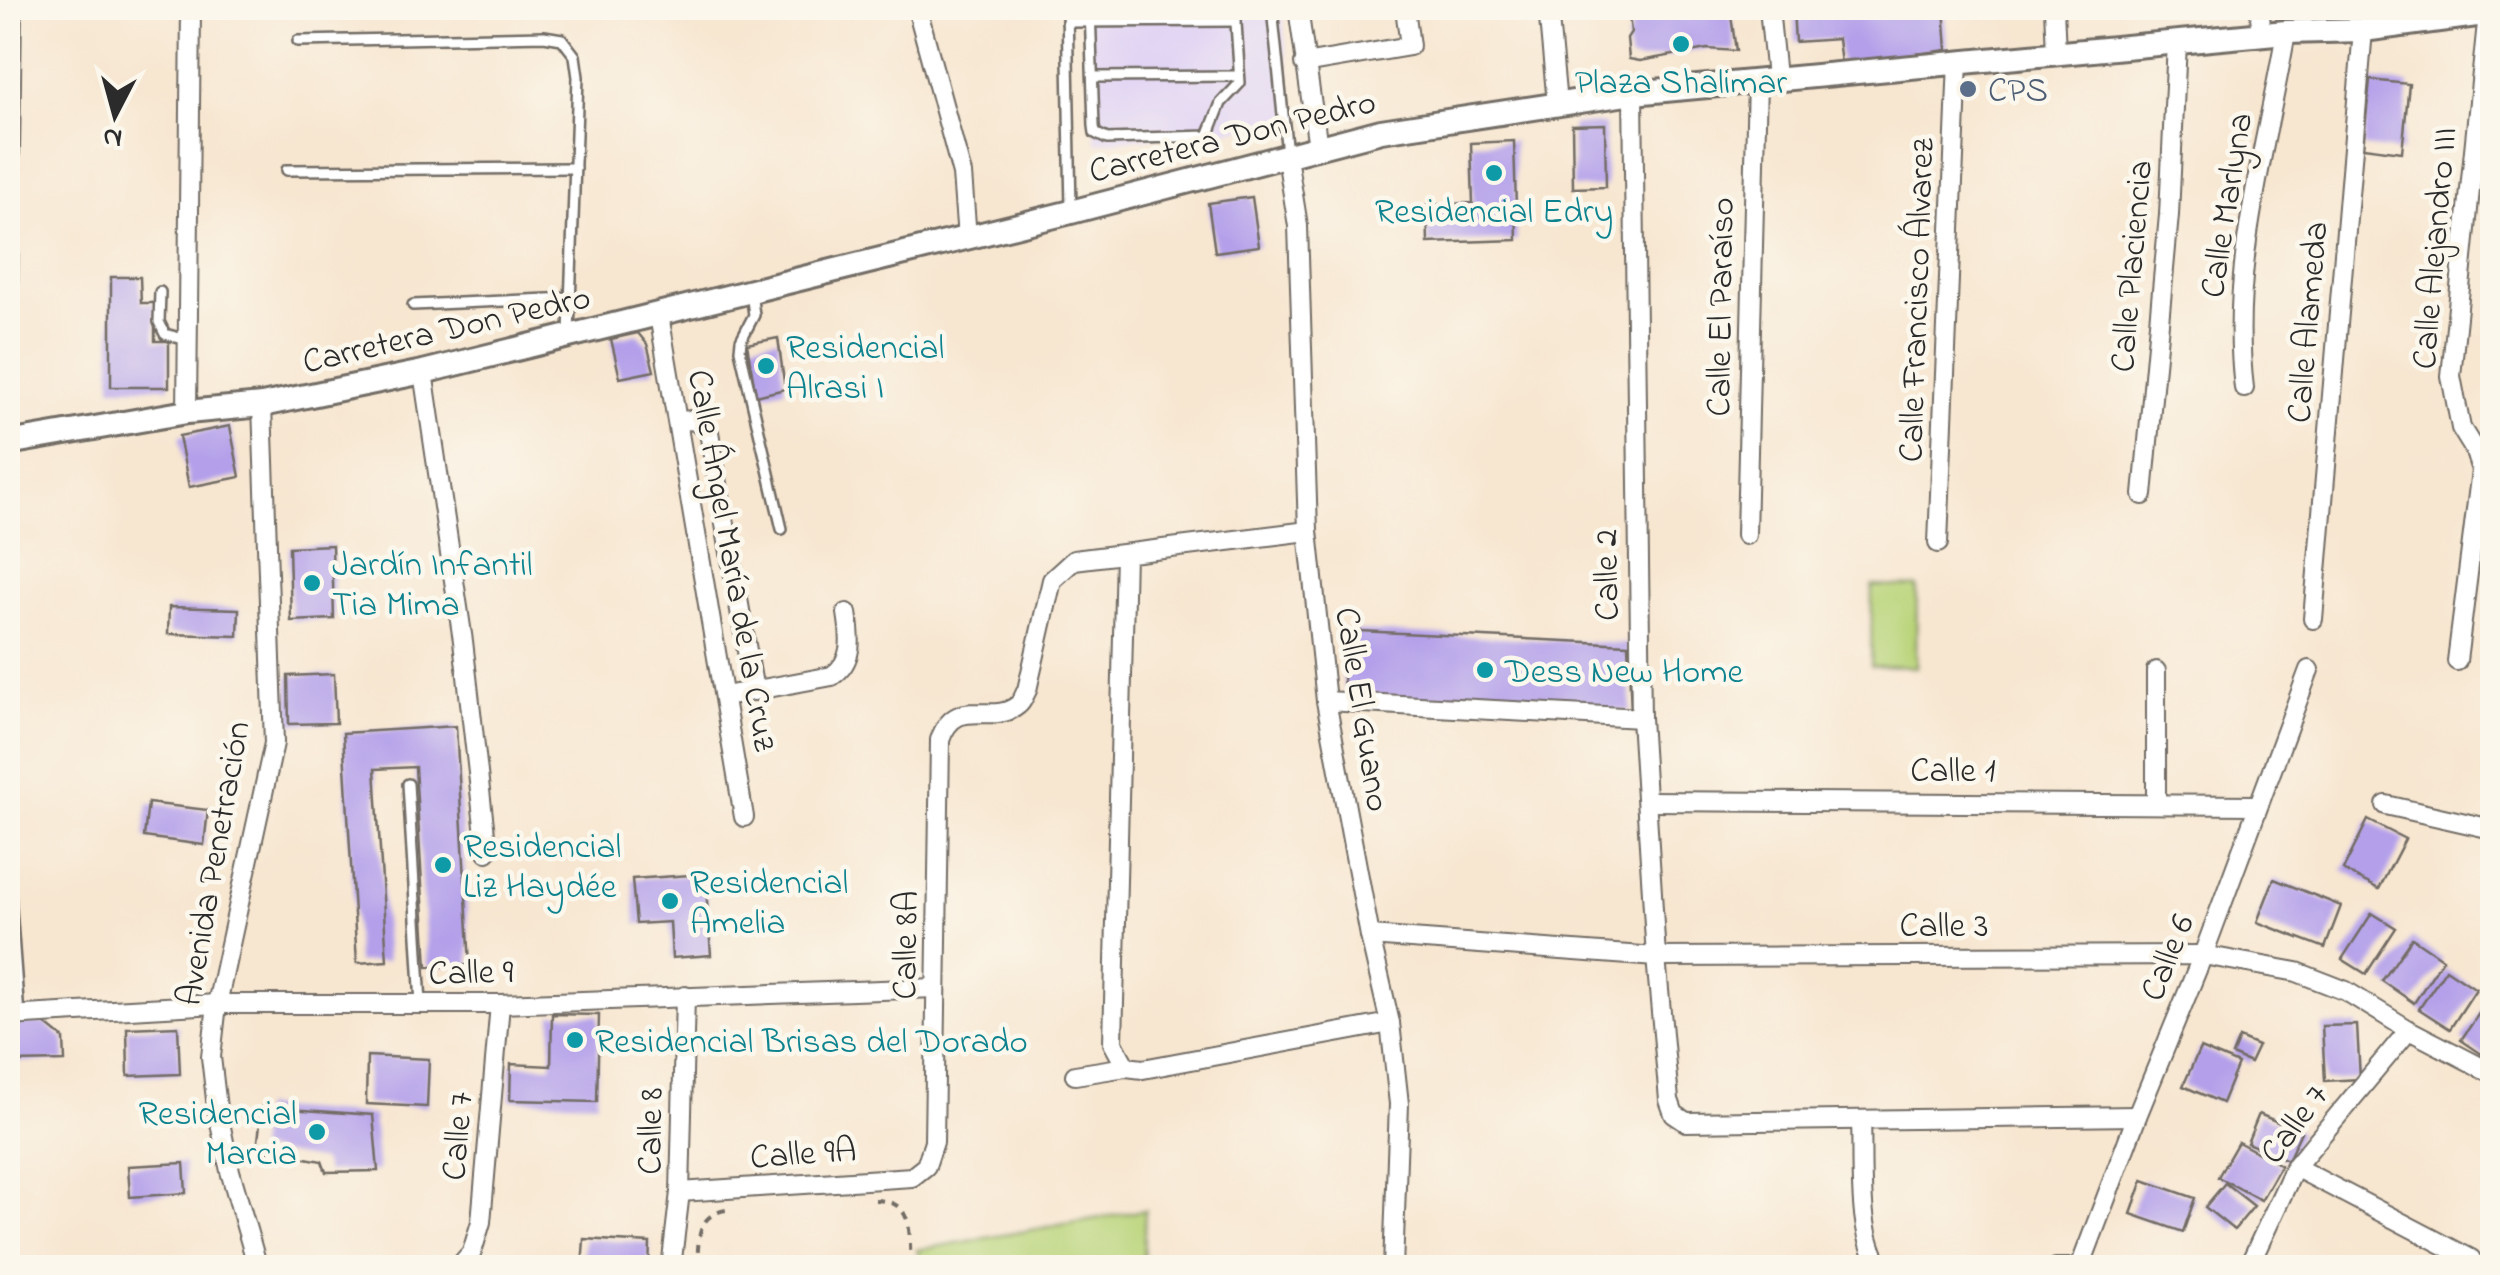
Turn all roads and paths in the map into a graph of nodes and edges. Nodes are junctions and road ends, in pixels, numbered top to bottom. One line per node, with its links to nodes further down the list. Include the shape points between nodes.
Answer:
1 (12, 8): 40 (street)
2 (191, 8): 44 (street)
3 (917, 8): 36 (street, via 962,174)
4 (1067, 8): 16 (lane)
5 (1090, 8): 17 (lane)
6 (1235, 8): 15 (lane)
7 (1272, 8): 32 (lane)
8 (1298, 8): 25 (street)
9 (1405, 8): 25 (street, via 1410,46)
10 (1548, 8): 30 (street)
11 (1768, 8): 28 (street, Calle El Paraíso)
12 (2054, 8): 23 (street)
13 (2260, 8): 20 (street)
14 (2490, 13): 18 (street, Carretera Don Pedro); 59 (street, Calle Alejandro III, via 2451,376 2461,428 2481,470)
15 (1236, 21): 17 (lane); 26 (lane)
16 (1067, 22): 17 (lane); 35 (lane)
17 (1091, 22): 27 (lane)
18 (2363, 30): 19 (street, Carretera Don Pedro); 58 (street, Calle Alameda)
19 (2286, 32): 20 (street, Carretera Don Pedro); 46 (street, Calle Marlyna, via 2246,243 2240,295)
20 (2261, 34): 22 (street, Carretera Don Pedro)
21 (298, 41): 33 (lane, via 562,39 575,56 578,76)
22 (2177, 42): 23 (street, Carretera Don Pedro); 51 (street, Calle Placiencia)
23 (2056, 52): 24 (street, Carretera Don Pedro)
24 (1958, 61): 28 (street, Carretera Don Pedro); 55 (street, Calle Francisco Álvarez)
25 (1304, 64): 31 (street)
26 (1239, 76): 27 (lane); 27 (lane, via 1208,136 1126,139 1095,133)
27 (1093, 77)
28 (1766, 80): 29 (street, Carretera Don Pedro); 54 (street, Calle El Paraíso)
29 (1634, 93): 30 (street, Carretera Don Pedro); 65 (street, Calle 2)
30 (1557, 104): 31 (street, Carretera Don Pedro)
31 (1318, 147): 32 (street, Carretera Don Pedro)
32 (1287, 157): 35 (street, Carretera Don Pedro); 53 (street, Calle El Guano, via 1298,226)
33 (574, 168): 34 (lane); 39 (lane)
34 (287, 170)
35 (1072, 212): 36 (street, Carretera Don Pedro)
36 (967, 238): 38 (street, Carretera Don Pedro)
37 (160, 292): 44 (lane, via 165,334)
38 (751, 292): 42 (street, Carretera Don Pedro); 52 (lane, via 754,316 740,350)
39 (570, 298): 41 (lane); 43 (lane)
40 (8, 300)
41 (413, 306)
42 (660, 315): 43 (street, Carretera Don Pedro); 49 (street, Calle Ángel María de la Cruz)
43 (569, 337): 45 (street, Carretera Don Pedro)
44 (188, 340): 48 (street)
45 (423, 372): 47 (street, Carretera Don Pedro); 73 (street)
46 (2244, 388)
47 (262, 405): 48 (street, Carretera Don Pedro); 80 (street, Avenida Penetración, via 274,744)
48 (187, 412): 50 (street, Carretera Don Pedro)
49 (678, 421): 62 (street, via 694,420 710,432); 63 (street, Calle Ángel María de la Cruz)
50 (8, 443)
51 (2143, 495)
52 (782, 529)
53 (1308, 531): 56 (street); 64 (street, Calle El Guano)
54 (1746, 535)
55 (1938, 543)
56 (1125, 554): 78 (street, Calle 8A, via 1074,560 1052,580 1018,705 960,714 945,724); 86 (street, via 1113,1042)
57 (847, 613): 62 (street, via 850,652 839,671)
58 (2314, 619)
59 (2457, 661)
60 (2309, 670): 69 (street, Calle 6)
61 (2156, 671): 68 (street)
62 (754, 691): 63 (street)
63 (725, 696): 71 (street, Calle Ángel María de la Cruz)
64 (1326, 701): 65 (street); 75 (street, Calle El Guano)
65 (1641, 718): 67 (street, Calle 2)
66 (408, 784): 81 (lane)
67 (1646, 801): 68 (street, Calle 1); 77 (street, Calle 2)
68 (2156, 802): 69 (street, Calle 1)
69 (2258, 805): 76 (street, Calle 6)
70 (2386, 806): 72 (street)
71 (744, 817)
72 (2492, 829)
73 (488, 852)
74 (8, 868): 83 (lane)
75 (1370, 936): 77 (street, Calle 3); 84 (street, Calle El Guano)
76 (2203, 955): 77 (street, Calle 3); 85 (street, Calle 3, via 2297,972 2346,991); 89 (street, Calle 6)
77 (1656, 957): 90 (street, Calle 2, via 1674,1114 1686,1122)
78 (936, 988): 79 (street, Calle 9); 91 (street, Calle 8A, via 934,1142)
79 (685, 996): 82 (street, Calle 9); 93 (street, Calle 8)
80 (218, 1004): 81 (street, Calle 9); 83 (street, Calle 9); 98 (street, Avenida Penetración, via 211,1057 217,1108)
81 (421, 1004): 82 (street, Calle 9)
82 (500, 1004): 99 (street, Calle 7, via 481,1222 472,1252)
83 (14, 1016)
84 (1390, 1023): 86 (street); 103 (street, Calle El Guano, via 1399,1104)
85 (2410, 1030): 87 (street, Calle 3); 92 (street, Calle 7)
86 (1126, 1067): 88 (street)
87 (2492, 1073)
88 (1075, 1075)
89 (2137, 1116): 90 (street); 97 (street, Calle 6)
90 (1861, 1120): 104 (street, via 1866,1235)
91 (926, 1166): 93 (street, Calle 9A, via 912,1177)
92 (2295, 1167): 96 (street); 106 (street, Calle 7)
93 (680, 1192): 100 (street, Calle 8)
94 (872, 1200): 102 (path, via 896,1203 905,1212)
95 (727, 1210): 101 (path, via 702,1223)
96 (2471, 1259)
97 (2081, 1267): 105 (street)
98 (258, 1268)
99 (458, 1268)
100 (671, 1268)
101 (697, 1268)
102 (911, 1268)
103 (1393, 1268)
104 (1882, 1268)
105 (2056, 1268)
106 (2248, 1268)

